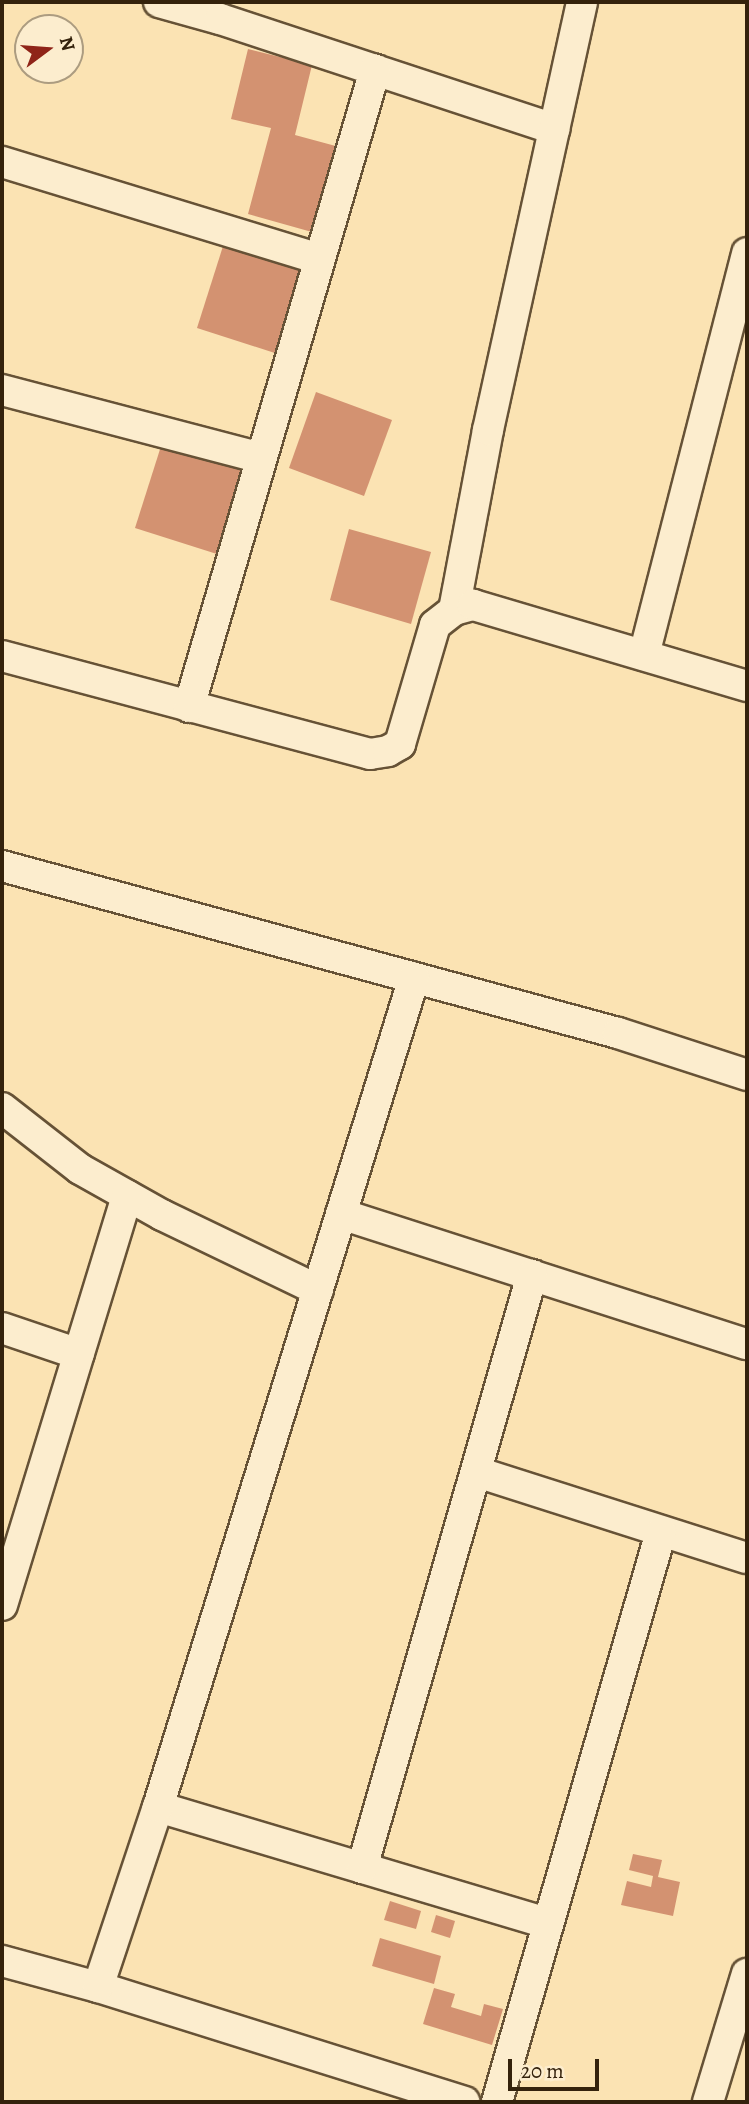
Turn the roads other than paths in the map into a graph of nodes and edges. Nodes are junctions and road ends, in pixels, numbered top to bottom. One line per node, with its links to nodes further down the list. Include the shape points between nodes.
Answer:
1 (159, 2): 3 (street)
2 (582, 2): 4 (street)
3 (375, 70): 4 (street); 7 (street)
4 (554, 129): 10 (street)
5 (2, 162): 7 (street)
6 (747, 253): 11 (street)
7 (319, 259): 9 (street)
8 (2, 390): 9 (street)
9 (261, 458): 14 (street)
10 (454, 610): 11 (street, via 472,605); 14 (street, via 435,625 400,744 388,751 370,754)
11 (644, 655): 13 (street)
12 (2, 656): 14 (street)
13 (747, 686)
14 (189, 707)
15 (3, 873): 16 (street)
16 (414, 978): 17 (street, via 618,1033); 20 (street)
17 (747, 1075)
18 (2, 1108): 19 (street, via 80,1169)
19 (127, 1196): 22 (street); 25 (street)
20 (341, 1214): 21 (street); 22 (street)
21 (532, 1275): 24 (street); 26 (street)
22 (318, 1290): 30 (street)
23 (2, 1328): 25 (street)
24 (747, 1344)
25 (79, 1354): 29 (street)
26 (477, 1472): 27 (street); 31 (street)
27 (661, 1532): 28 (street); 32 (street)
28 (747, 1558)
29 (2, 1605)
30 (158, 1807): 31 (street); 35 (street)
31 (362, 1868): 32 (street)
32 (548, 1923): 37 (street)
33 (2, 1961): 35 (street)
34 (747, 1974): 38 (street)
35 (98, 1987): 36 (street)
36 (464, 2102)
37 (497, 2102)
38 (708, 2102)

